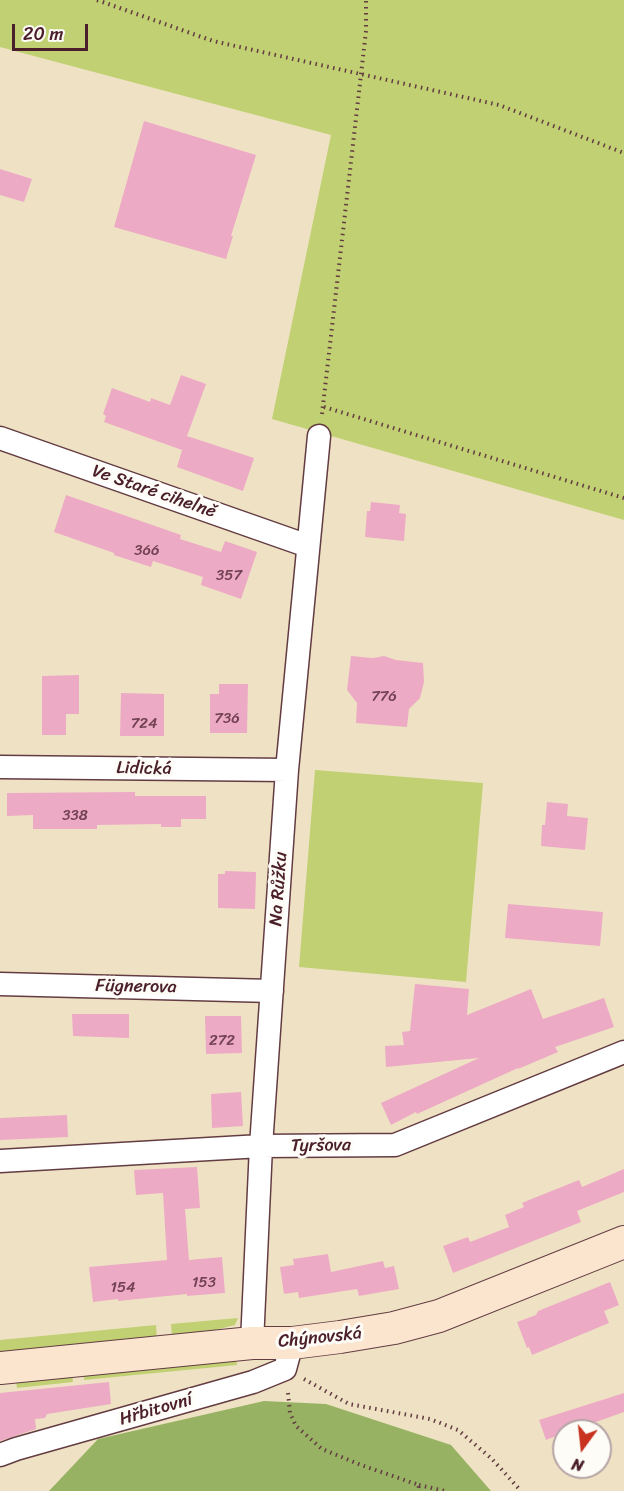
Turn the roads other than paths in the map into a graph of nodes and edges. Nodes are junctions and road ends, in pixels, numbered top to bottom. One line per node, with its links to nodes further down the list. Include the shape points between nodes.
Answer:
1 (319, 436): 3 (street, Na Růžku)
2 (0, 438): 3 (street, Ve Staré cihelně)
3 (308, 546): 5 (street, Na Růžku)
4 (0, 767): 5 (street, Lidická)
5 (287, 770): 7 (street, Na Růžku)
6 (0, 984): 7 (street, Fügnerova)
7 (272, 991): 9 (street, Na Růžku)
8 (624, 1052): 9 (street, Tyršova, via 395,1145)
9 (261, 1146): 10 (street, Tyršova); 12 (street, Na Růžku)
10 (0, 1161)
11 (624, 1242): 13 (street, Chýnovská, via 439,1316 351,1336)
12 (252, 1343): 13 (street, Chýnovská); 14 (street, Chýnovská)
13 (288, 1356): 15 (street, Hřbitovní, via 253,1382)
14 (0, 1368)
15 (0, 1455)

